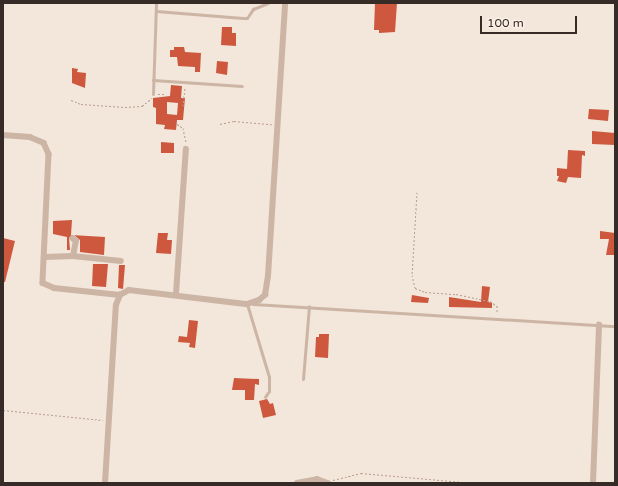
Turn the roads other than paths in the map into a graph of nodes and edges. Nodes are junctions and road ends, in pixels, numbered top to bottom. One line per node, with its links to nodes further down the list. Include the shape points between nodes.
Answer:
1 (156, 3): 4 (lane)
2 (268, 3): 4 (lane, via 253,9 247,18)
3 (285, 3): 16 (street, via 267,285 265,295 260,300)
4 (156, 12): 5 (lane)
5 (154, 80): 6 (lane); 7 (lane)
6 (242, 86)
7 (153, 94)
8 (3, 135): 12 (street, via 38,140 44,143 49,154)
9 (186, 149): 14 (street)
10 (73, 239): 11 (street, via 76,241)
11 (73, 256): 12 (street); 13 (street)
12 (45, 257): 15 (street, via 44,284 47,287)
13 (121, 261)
14 (176, 294): 15 (street, via 129,290); 16 (street, via 188,298)
15 (120, 295): 23 (street, via 116,310)
16 (247, 304): 17 (lane); 21 (lane, via 269,377 269,391)
17 (309, 306): 18 (lane); 20 (lane)
18 (599, 325): 19 (lane); 25 (street)
19 (615, 326)
20 (303, 379)
21 (265, 396)
22 (327, 482): 24 (street, via 316,479)
23 (105, 483)
24 (297, 483)
25 (593, 483)

